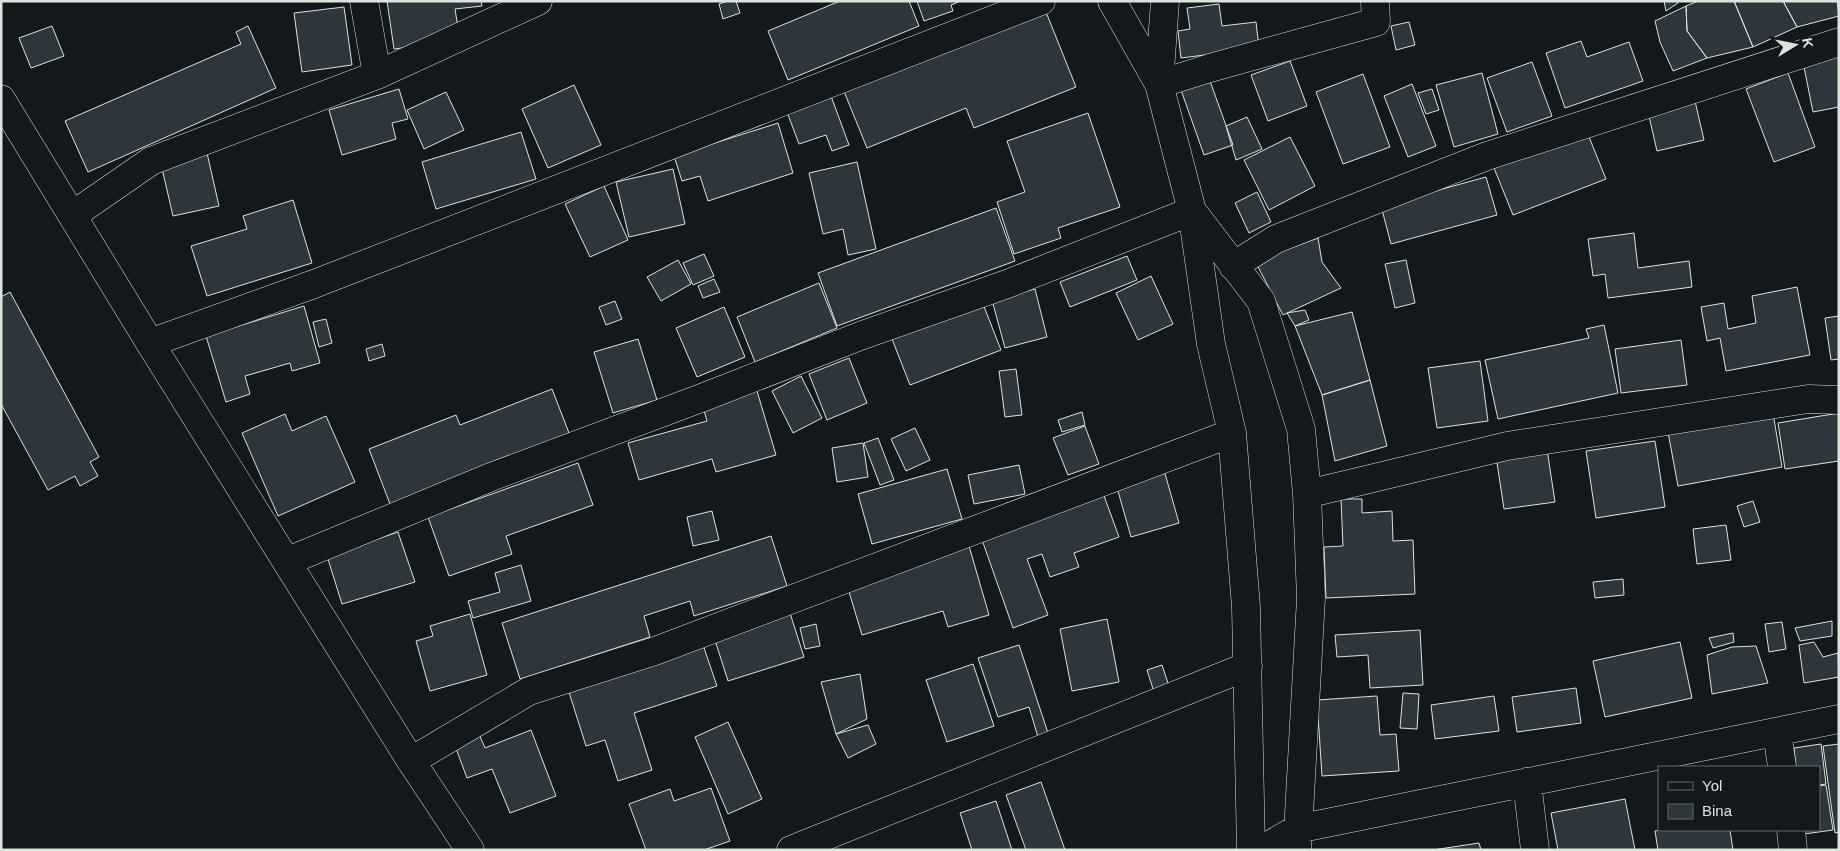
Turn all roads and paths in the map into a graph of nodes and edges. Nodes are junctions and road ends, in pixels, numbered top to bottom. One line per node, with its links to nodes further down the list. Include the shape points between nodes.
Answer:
1 (364, 1): 8 (street)
2 (538, 1): 8 (street)
3 (1041, 1): 14 (street, via 314,284)
4 (1112, 1): 9 (street)
5 (1165, 1): 9 (street)
6 (1375, 1): 9 (street, via 1376,22)
7 (1839, 42): 13 (street, via 1487,156 1276,239)
8 (376, 75): 12 (street, via 151,161)
9 (1159, 84): 11 (street)
10 (1, 99): 12 (street)
11 (1192, 211): 13 (street); 16 (street, via 1211,344); 18 (street, via 1007,284 860,336 491,477)
12 (73, 215): 14 (street)
13 (1234, 266): 17 (street, via 1260,301 1301,429)
14 (150, 343): 18 (street)
15 (1839, 400): 17 (street, via 1808,399 1507,446)
16 (1232, 432): 19 (street); 22 (street, via 664,647 529,691)
17 (1307, 494): 26 (street, via 1311,598)
18 (288, 561): 22 (street)
19 (1248, 666): 28 (street); 29 (street)
20 (1839, 719): 21 (street)
21 (1777, 732): 23 (street); 24 (street)
22 (411, 761): 27 (street)
23 (1782, 766)
24 (1527, 782): 26 (street); 31 (street)
25 (1790, 831): 32 (street)
26 (1297, 839): 30 (street)
27 (470, 850)
28 (791, 850)
29 (1251, 850)
30 (1261, 850)
31 (1535, 850)
32 (1793, 850)

